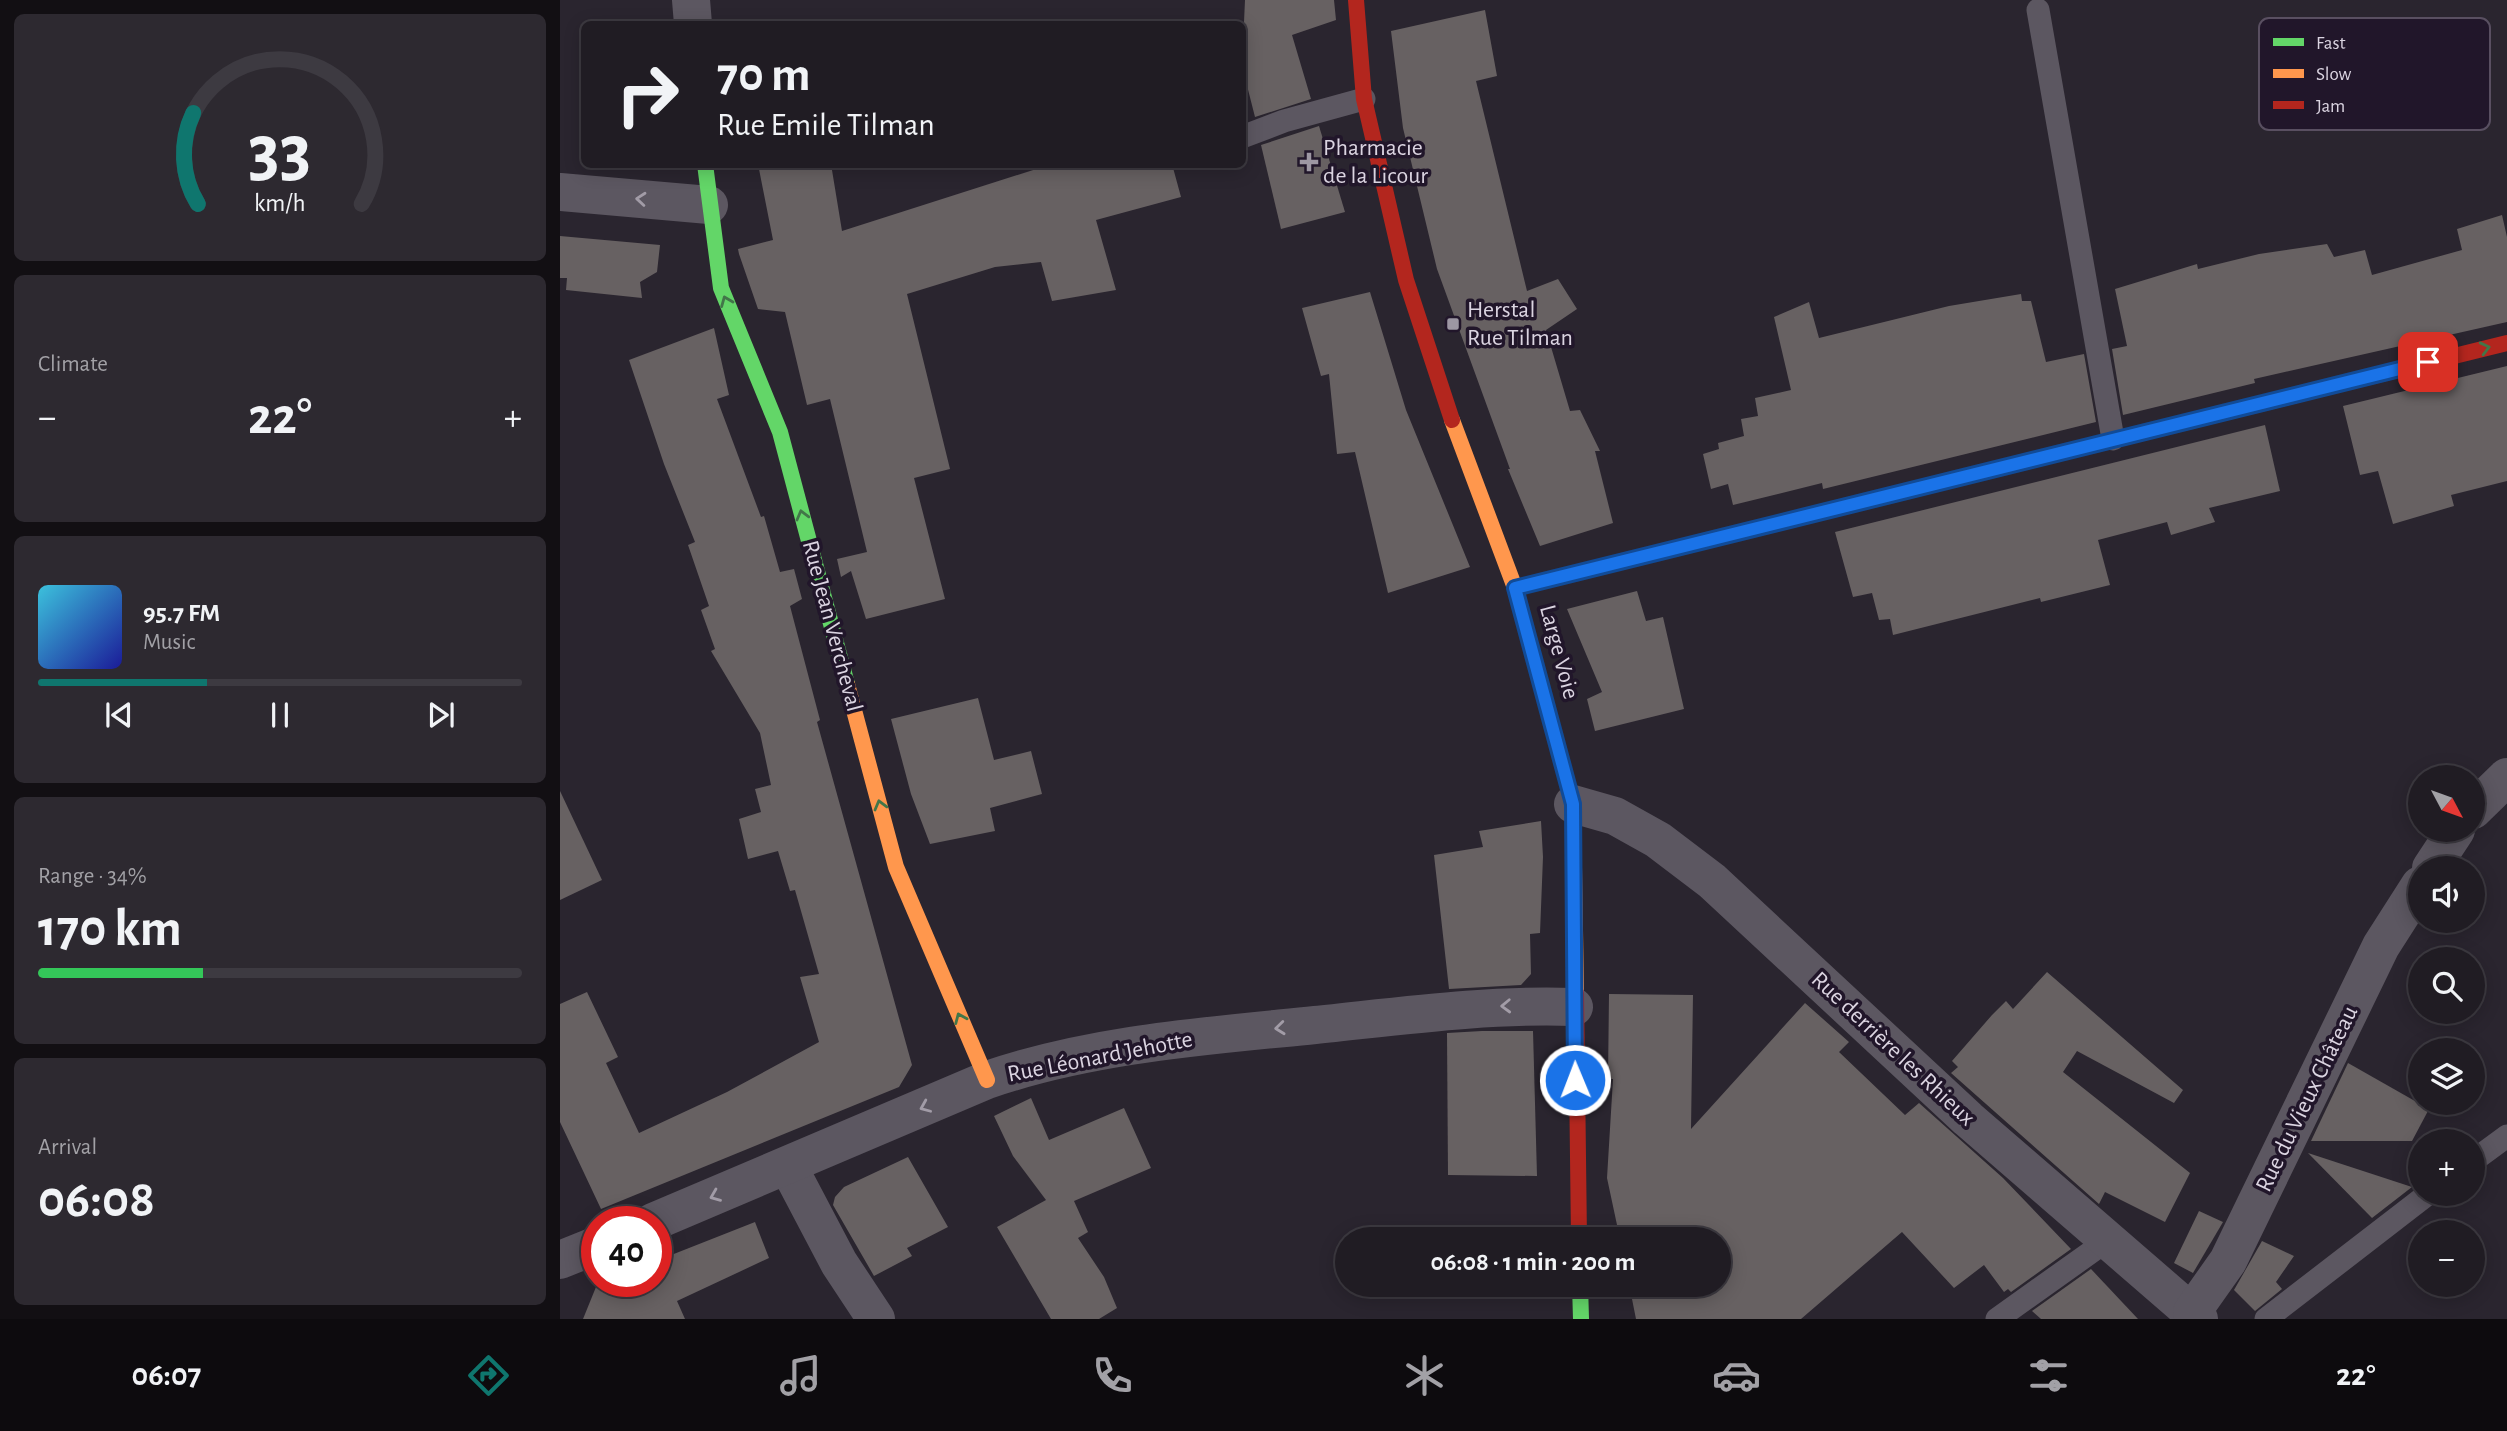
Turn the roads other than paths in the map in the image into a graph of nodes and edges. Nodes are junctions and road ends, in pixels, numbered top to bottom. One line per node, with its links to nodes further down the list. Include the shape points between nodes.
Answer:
1 (691, 0): 4 (street)
2 (1356, 0): 5 (street, Large Voie)
3 (2038, 10): 11 (lane)
4 (693, 21)
5 (1364, 99): 6 (lane); 12 (street, Large Voie, via 1406,280 1439,386)
6 (1246, 135)
7 (705, 168): 9 (street, Rue Jean Vercheval)
8 (560, 192): 9 (street, one-way to 8)
9 (709, 205): 18 (street, Rue Jean Vercheval, one-way to 9, via 896,867 780,432 721,288)
10 (2507, 343): 11 (street, one-way to 10)
11 (2113, 439): 12 (street)
12 (1515, 588): 15 (street, Large Voie)
13 (2507, 777): 14 (street)
14 (2485, 798)
15 (1573, 804): 17 (street, Large Voie); 25 (street, Rue derrière les Rhieux, via 1615,816 1658,840 1712,881 1968,1119)
16 (2408, 904): 27 (street, Rue du Vieux Château, via 2381,946 2228,1261)
17 (1574, 1007): 18 (street, Rue Léonard Jehotte, one-way to 18, via 1507,1005 1178,1039 1032,1065); 24 (street, Large Voie)
18 (987, 1080): 21 (street, Rue Léonard Jehotte, one-way to 21)
19 (2507, 1136): 20 (lane)
20 (2485, 1152)
21 (788, 1166): 23 (street, Rue Léonard Jehotte, one-way to 23); 28 (street, via 839,1263)
22 (2412, 1206): 31 (lane)
23 (672, 1214)
24 (1579, 1227)
25 (2108, 1240): 27 (street, Rue derrière les Rhieux); 30 (lane)
26 (1580, 1297): 29 (street)
27 (2195, 1316)
28 (876, 1319)
29 (1581, 1319)
30 (1997, 1319)
31 (2266, 1319)

